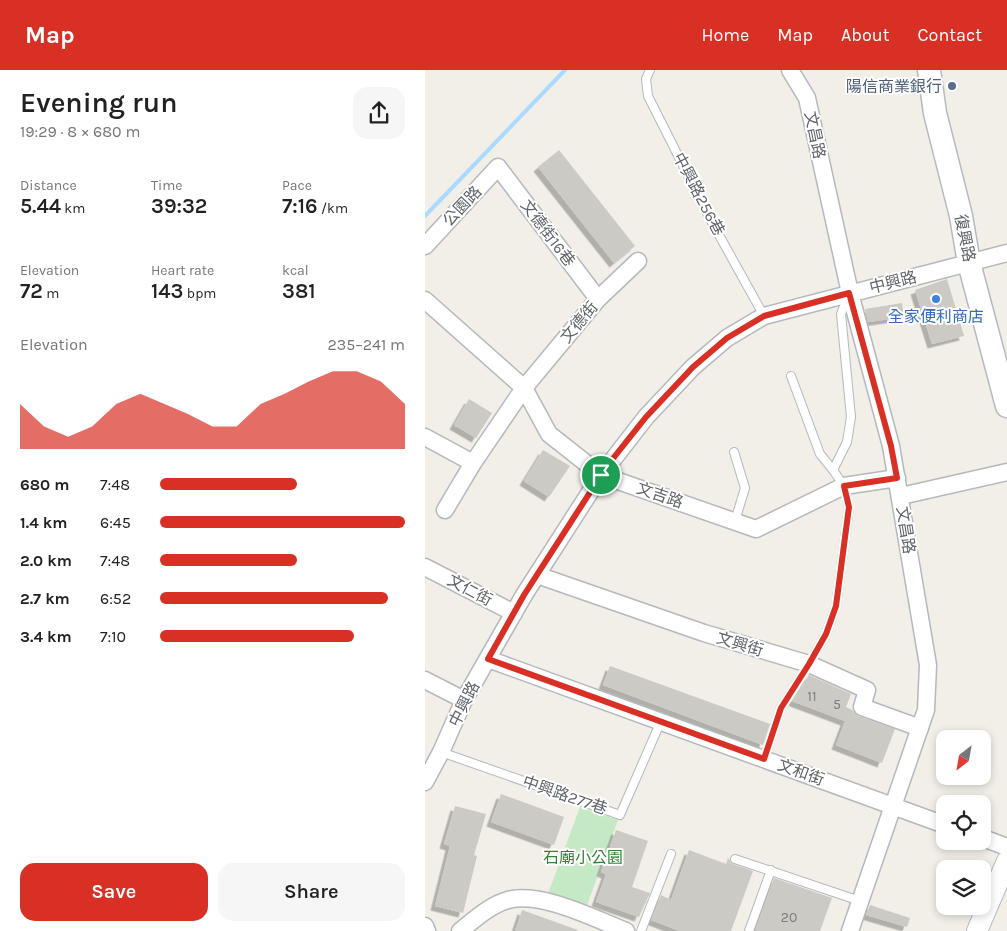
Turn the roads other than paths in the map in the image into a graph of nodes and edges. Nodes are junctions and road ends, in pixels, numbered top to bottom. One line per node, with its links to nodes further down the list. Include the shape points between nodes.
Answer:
1 (650, 70): 12 (lane, 中興路256巷, via 646,79 647,96)
2 (790, 70): 9 (street, 文昌路, via 807,98)
3 (929, 70): 8 (main road, 復興路, via 935,113 959,206)
4 (498, 167): 5 (street, 公園路); 10 (street, 文德街16巷)
5 (425, 246)
6 (1007, 253): 8 (street, 中興路)
7 (638, 261): 10 (street, 文德街)
8 (969, 263): 9 (street, 中興路); 15 (main road, 復興路)
9 (849, 293): 12 (street, 中興路); 19 (lane, via 841,314 851,417 847,442); 22 (street, 文昌路)
10 (598, 299): 14 (street, 文德街)
11 (425, 300): 14 (street, 文吉路)
12 (764, 316): 21 (street, 中興路, via 727,338 693,367 646,417)
13 (791, 376): 19 (lane, via 820,454)
14 (524, 388): 18 (street, 文德街); 21 (street, 文吉路, via 549,434)
15 (1007, 406)
16 (425, 437): 18 (street)
17 (733, 452): 26 (lane, via 745,488)
18 (473, 463): 25 (street, 文德街)
19 (833, 470): 23 (lane)
20 (1007, 472): 24 (street)
21 (601, 475): 26 (street, 文吉路); 28 (street, 中興路)
22 (897, 478): 23 (street, 文吉路); 24 (street, 文昌路)
23 (844, 486): 26 (street, 文吉路, via 756,529); 31 (lane, via 849,507 836,606 826,634)
24 (901, 496): 35 (street, 文昌路, via 928,665 926,710)
25 (445, 510)
26 (735, 521)
27 (425, 567): 29 (street, 文仁街)
28 (537, 575): 29 (street, 中興路); 31 (street, 文興街, via 704,633)
29 (514, 613): 30 (street, 中興路)
30 (488, 659): 33 (street, 中興路); 34 (street, 文和街)
31 (809, 664): 35 (street, 文興街, via 867,690 862,707); 37 (lane, via 781,708)
32 (425, 680): 33 (street)
33 (464, 700): 36 (street, 中興路)
34 (661, 722): 36 (lane, 中興路277巷, via 620,815); 37 (street, 文和街)
35 (920, 728): 39 (street, 文昌路)
36 (441, 752): 38 (street, 中興路)
37 (764, 759): 39 (street, 文和街)
38 (425, 782)
39 (893, 806): 40 (street, 文和街); 47 (street, 文昌路)
40 (936, 822)
41 (991, 841): 42 (street)
42 (1007, 847)
43 (671, 854): 52 (lane)
44 (735, 859): 46 (lane)
45 (1007, 861): 55 (street)
46 (771, 870): 47 (lane); 53 (lane)
47 (860, 901): 54 (street, 文昌路)
48 (425, 926): 49 (street)
49 (427, 931)
50 (460, 931): 51 (street, via 497,905 522,899 562,906)
51 (626, 931)
52 (641, 931)
53 (749, 931)
54 (850, 931)
55 (977, 931)

